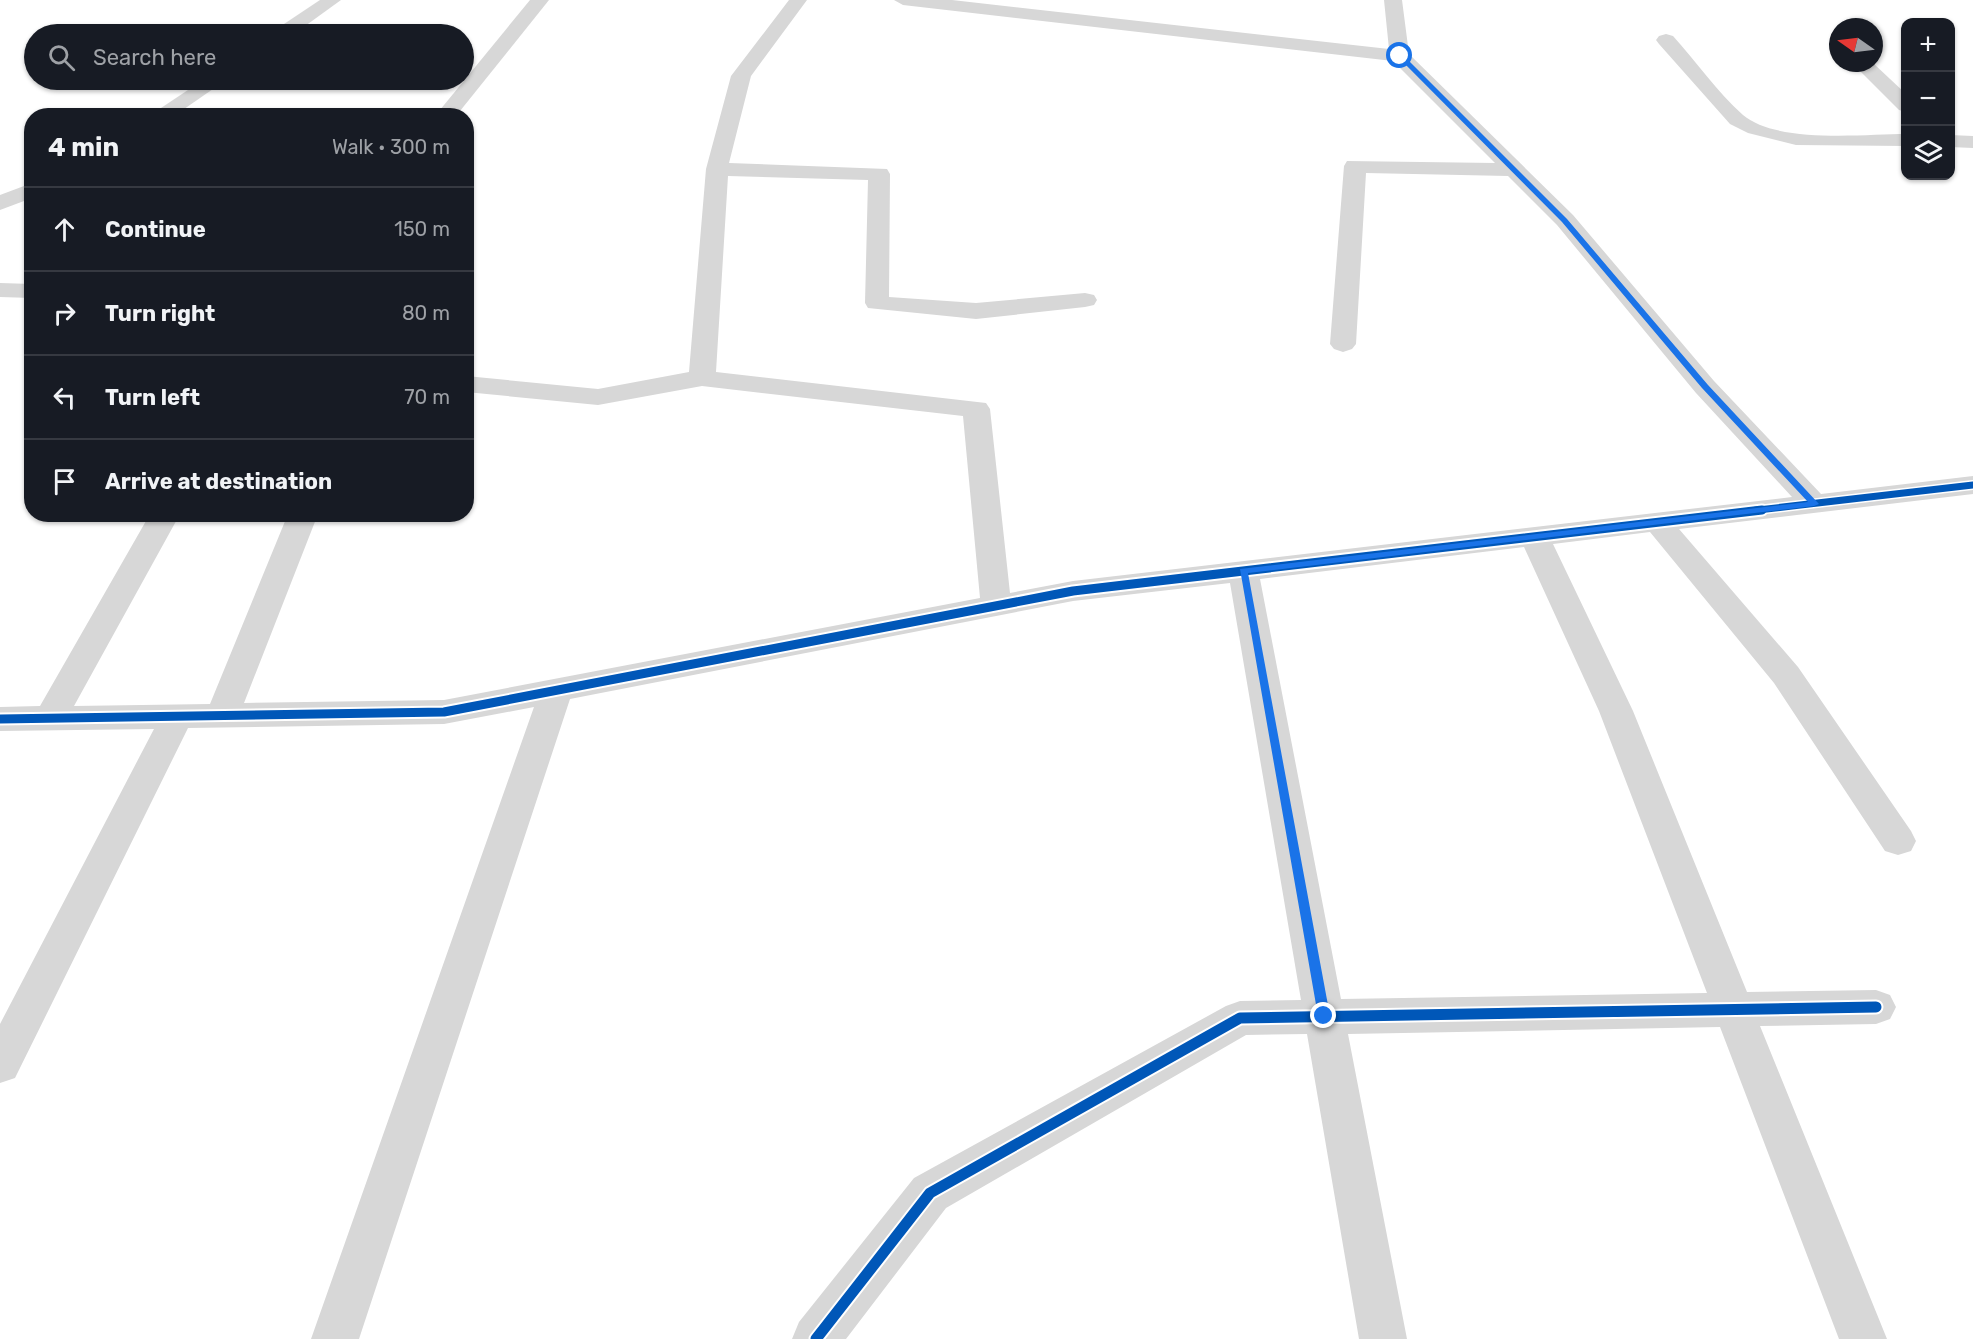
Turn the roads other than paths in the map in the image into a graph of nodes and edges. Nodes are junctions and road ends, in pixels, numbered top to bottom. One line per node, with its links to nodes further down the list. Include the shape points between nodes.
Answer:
1 (332, 0): 6 (street)
2 (540, 0): 10 (street)
3 (798, 0): 19 (street, via 741,76)
4 (903, 0): 8 (street)
5 (1393, 0): 8 (street)
6 (297, 24)
7 (1666, 40): 16 (street, via 1737,120 1752,129 1806,139)
8 (1400, 56): 20 (street)
9 (1871, 72): 13 (street)
10 (474, 81)
11 (200, 90): 14 (street)
12 (466, 90): 15 (street)
13 (1901, 102)
14 (172, 108)
15 (452, 108)
16 (1901, 140)
17 (1955, 141): 18 (street)
18 (1973, 142)
19 (717, 169): 25 (street, via 879,174 877,303 976,311); 27 (street)
20 (1514, 170): 26 (street, via 1355,166); 30 (street, via 1565,220 1705,387)
21 (24, 193): 22 (street)
22 (0, 203)
23 (0, 290): 24 (street)
24 (24, 291)
25 (1085, 300)
26 (1344, 344)
27 (702, 378): 28 (street, via 598,397); 36 (street, via 976,409)
28 (474, 385)
29 (1973, 485): 30 (street)
30 (1814, 504): 33 (street)
31 (161, 522): 40 (street)
32 (300, 522): 39 (street)
33 (1657, 522): 34 (street); 42 (street, via 1786,675)
34 (1534, 536): 35 (street); 44 (street, via 1616,711)
35 (1243, 571): 36 (street, via 1073,591); 45 (street)
36 (996, 606): 37 (street)
37 (557, 689): 39 (street, via 444,712); 47 (street)
38 (178, 715): 39 (street); 40 (street); 46 (street)
39 (222, 715)
40 (51, 717): 41 (street)
41 (0, 719)
42 (1898, 841)
43 (1876, 1007): 44 (street)
44 (1733, 1010): 45 (street); 50 (street)
45 (1324, 1016): 48 (street, via 1240,1018 930,1193); 49 (street)
46 (0, 1065)
47 (335, 1339)
48 (816, 1339)
49 (1383, 1339)
50 (1863, 1339)

